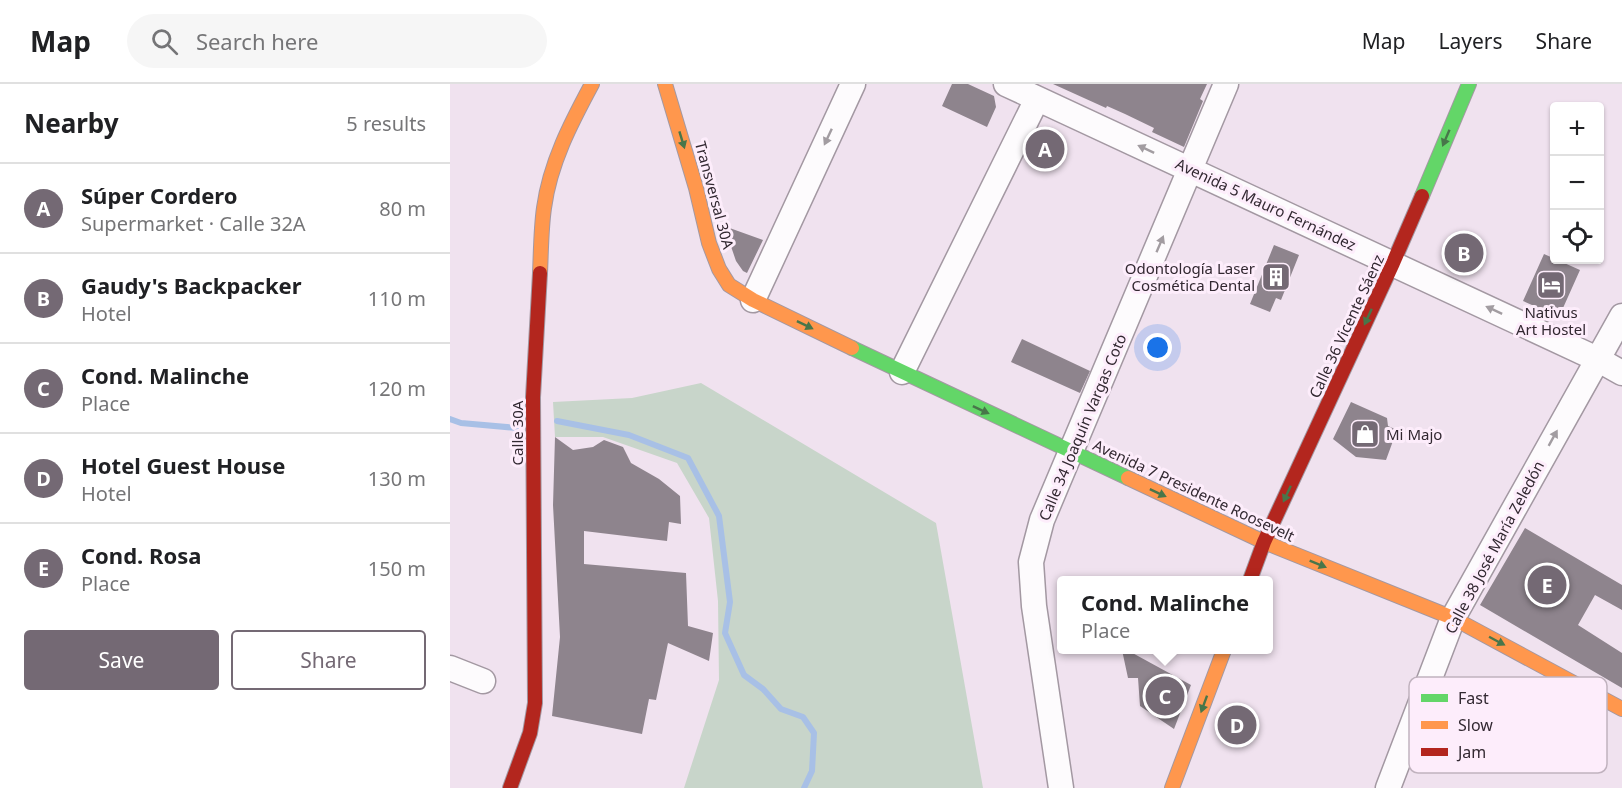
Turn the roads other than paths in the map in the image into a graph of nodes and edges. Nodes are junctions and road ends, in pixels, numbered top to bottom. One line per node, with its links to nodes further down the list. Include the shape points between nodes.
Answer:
1 (592, 84): 27 (street, Calle 30A, via 568,128 544,208 533,397 535,704 530,732)
2 (665, 84): 10 (street, Transversal 30A, one-way to 10, via 719,269 729,285)
3 (853, 84): 10 (street, one-way to 10)
4 (1006, 84): 7 (street, Avenida 5 Mauro Fernández)
5 (1226, 84): 8 (street, Calle 34 Joaquín Vargas Coto)
6 (1469, 84): 9 (street, Calle 36 Vicente Sáenz, one-way to 9)
7 (1037, 99): 8 (street, Avenida 5 Mauro Fernández, one-way to 7); 13 (street)
8 (1191, 170): 9 (street, Avenida 5 Mauro Fernández); 15 (street, Calle 34 Joaquín Vargas Coto, one-way to 8)
9 (1393, 263): 12 (street, Avenida 5 Mauro Fernández, one-way to 9); 16 (street, Calle 36 Vicente Sáenz, one-way to 16)
10 (753, 300): 13 (street, Avenida 7 Presidente Roosevelt, one-way to 13)
11 (1622, 316): 12 (street, Calle 38 José María Zeledón)
12 (1597, 359): 14 (street, Avenida 5 Mauro Fernández); 18 (street, Calle 38 José María Zeledón, one-way to 12)
13 (902, 372): 15 (street, Avenida 7 Presidente Roosevelt, one-way to 15)
14 (1622, 373)
15 (1072, 452): 16 (street, Avenida 7 Presidente Roosevelt, one-way to 16); 28 (street, Calle 34 Joaquín Vargas Coto, via 1042,520 1031,562)
16 (1264, 542): 17 (street, Calle 36 Vicente Sáenz); 18 (street, Avenida 7 Presidente Roosevelt, one-way to 18)
17 (1251, 576)
18 (1453, 618): 21 (street, Calle 38 José María Zeledón); 22 (street, Avenida 7 Presidente Roosevelt, one-way to 22)
19 (1222, 654): 29 (street, one-way to 29)
20 (450, 668): 23 (street)
21 (1430, 677)
22 (1563, 677)
23 (483, 681)
24 (1607, 701): 25 (street, Avenida 7 Presidente Roosevelt, one-way to 25)
25 (1622, 709)
26 (1409, 733): 30 (street, Calle 38 José María Zeledón)
27 (510, 788)
28 (1061, 788)
29 (1172, 788)
30 (1388, 788)

